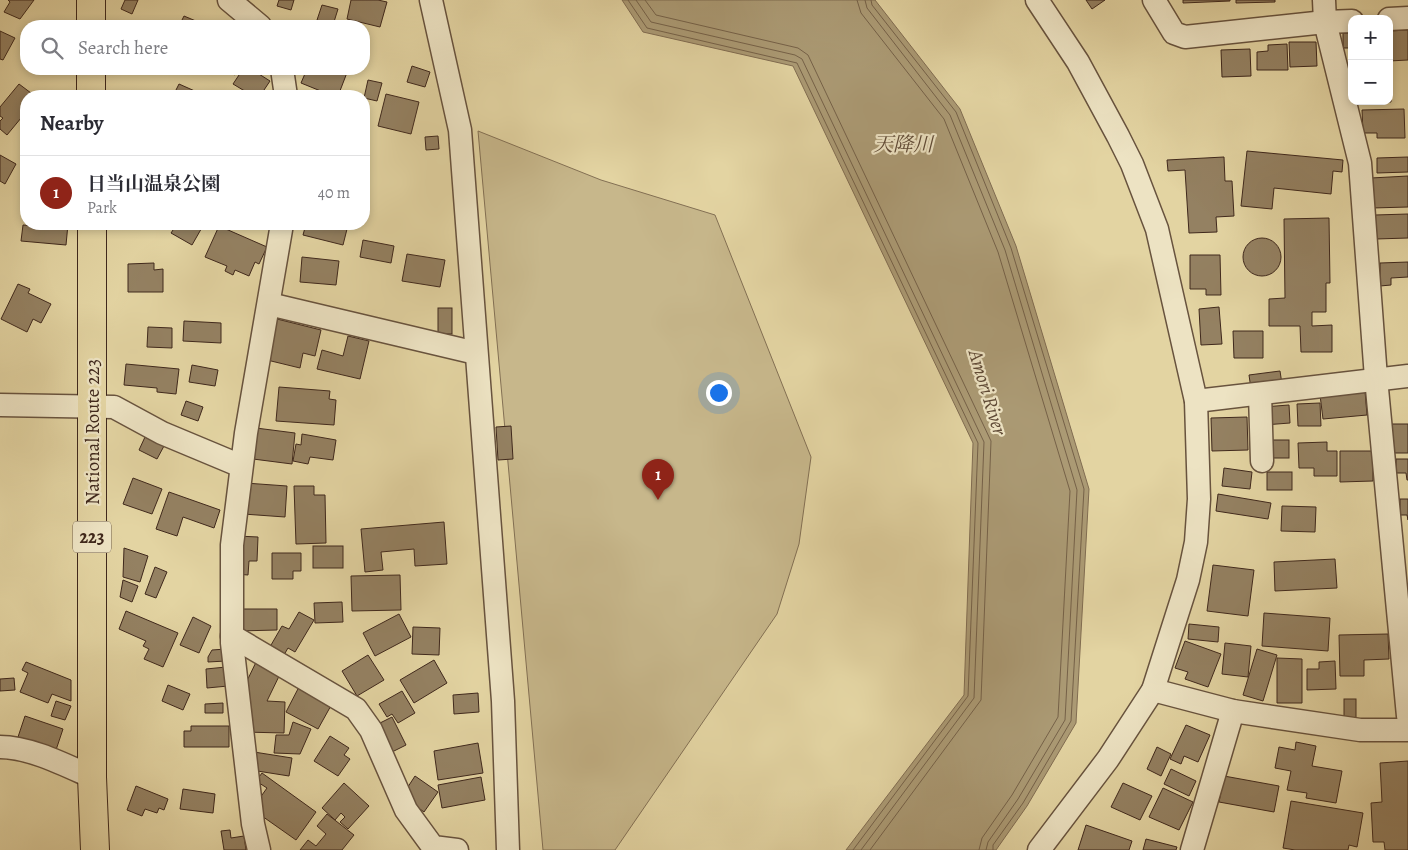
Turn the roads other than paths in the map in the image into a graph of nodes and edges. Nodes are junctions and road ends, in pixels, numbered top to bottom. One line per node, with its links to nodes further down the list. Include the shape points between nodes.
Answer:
1 (91, 0): 9 (highway)
2 (229, 0): 10 (street)
3 (431, 0): 20 (street, via 460,130)
4 (1037, 0): 24 (street, via 1078,62 1132,164 1157,229)
5 (1154, 0): 12 (street, via 1174,33 1185,37)
6 (1324, 0): 12 (street)
7 (1408, 18): 8 (street)
8 (1393, 19)
9 (91, 20)
10 (253, 20)
11 (1348, 21): 12 (street)
12 (1325, 22): 22 (street, via 1360,163)
13 (91, 75): 15 (highway)
14 (283, 75): 16 (street)
15 (91, 90)
16 (285, 90)
17 (92, 230): 26 (highway, National Route 223 / 223)
18 (281, 230): 19 (street)
19 (268, 304): 20 (street); 28 (street)
20 (476, 353): 39 (street, via 503,701)
21 (1408, 376): 22 (street)
22 (1376, 378): 23 (street); 32 (street)
23 (1260, 394): 24 (street); 27 (street)
24 (1196, 401): 30 (street, via 1199,499 1196,542 1188,580)
25 (0, 405): 26 (street)
26 (93, 406): 28 (street, via 114,407 162,434); 35 (highway, National Route 223 / 223)
27 (1262, 461)
28 (241, 466): 29 (street, via 232,545)
29 (232, 636): 37 (street); 38 (street, via 356,709 371,730 406,810 427,840 433,847)
30 (1154, 690): 31 (street); 40 (street, via 1108,759)
31 (1233, 710): 33 (street, via 1360,730); 41 (street)
32 (1408, 716)
33 (1408, 730)
34 (0, 747): 35 (street, via 14,747)
35 (92, 778): 36 (highway, National Route 223 / 223)
36 (95, 850)
37 (258, 850)
38 (457, 850)
39 (508, 850)
40 (1039, 850)
41 (1192, 850)

